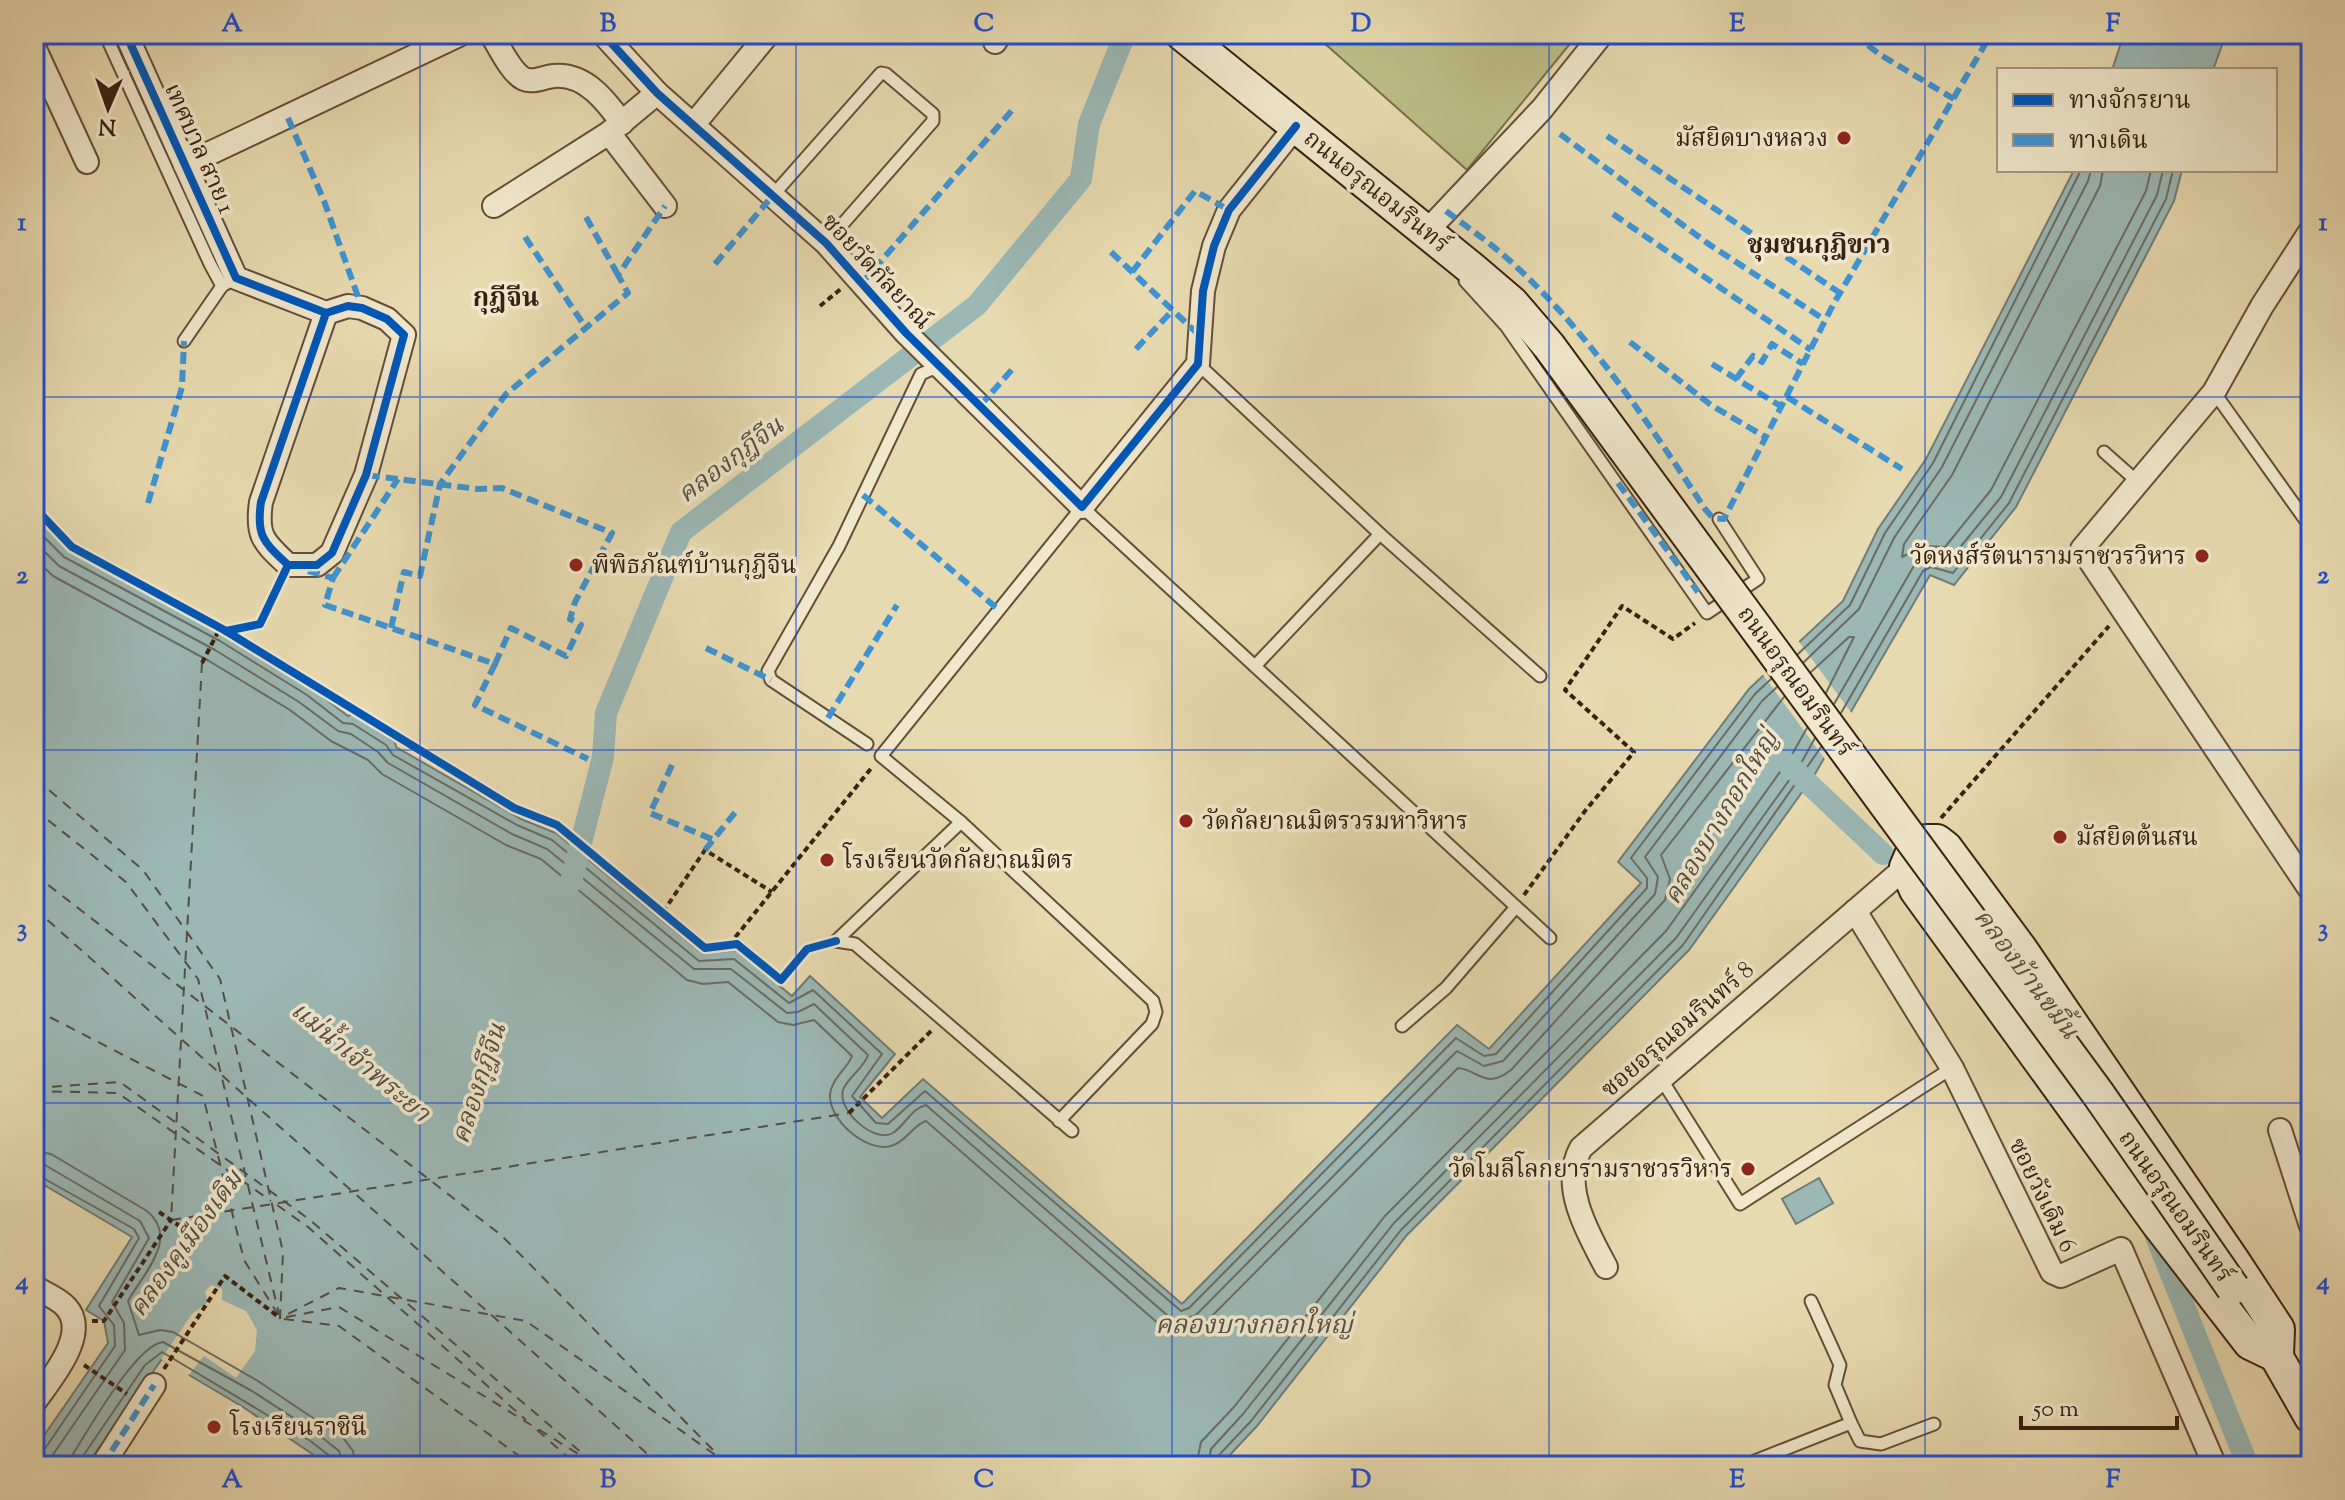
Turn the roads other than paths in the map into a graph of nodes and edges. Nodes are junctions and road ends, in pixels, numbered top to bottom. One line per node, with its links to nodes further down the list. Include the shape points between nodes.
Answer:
1 (105, 34): 23 (lane)
2 (126, 34): 15 (street, เทศบาล สาย 1)
3 (461, 34): 15 (street)
4 (491, 34): 13 (street, via 520,77 577,80 604,99)
5 (603, 34): 10 (street, ซอยวัดกัลยาณ์)
6 (768, 34): 11 (street)
7 (1182, 34): 12 (main road, ถนนอรุณอมรินทร์)
8 (1602, 34): 21 (street, via 1542,109)
9 (34, 47): 14 (street)
10 (657, 93): 11 (street, ซอยวัดกัลยาณ์); 13 (street)
11 (694, 124): 16 (street, ซอยวัดกัลยาณ์)
12 (1296, 126): 19 (main road, ถนนอรุณอมรินทร์); 27 (street, via 1224,222 1203,291)
13 (616, 128): 17 (street); 18 (street)
14 (87, 162)
15 (185, 165): 23 (street, เทศบาล สาย 1)
16 (774, 194): 22 (street, ซอยวัดกัลยาณ์); 22 (lane, via 881,73 933,114 933,121)
17 (494, 206)
18 (665, 206)
19 (1396, 207): 21 (main road, ถนนอรุณอมรินทร์); 32 (lane, via 1506,326 1704,612 1758,579)
20 (2311, 230): 28 (street)
21 (1427, 231): 54 (main road, ถนนอรุณอมรินทร์, bridge, via 1512,303 1549,346 2099,1095)
22 (826, 243): 26 (street, ซอยวัดกัลยาณ์)
23 (229, 282): 24 (street); 25 (lane)
24 (326, 313): 24 (street, via 348,306 374,313 400,327 404,335 366,475 332,553 317,565 288,565 264,541 259,513)
25 (184, 341)
26 (937, 364): 31 (street, ซอยวัดกัลยาณ์); 37 (lane, via 921,374 839,546 768,671 771,680)
27 (1198, 364): 31 (street); 34 (lane)
28 (2214, 392): 30 (street); 33 (lane)
29 (2104, 452): 30 (lane)
30 (2139, 484): 40 (street, via 2082,549)
31 (1082, 507): 35 (lane); 38 (lane, via 881,756)
32 (1719, 519)
33 (2311, 528)
34 (1380, 534): 35 (lane); 36 (lane)
35 (1255, 666): 41 (lane)
36 (1540, 676)
37 (867, 744)
38 (961, 822): 47 (lane, via 1153,1001 1152,1024); 47 (lane, via 836,941 855,944)
39 (1906, 867): 42 (street, ซอยอรุณอมรินทร์ 8); 54 (main road, via 1916,890 2158,1224 2250,1343); 54 (main road, via 1915,846 1926,841 1937,841 1955,860 2278,1329)
40 (2311, 891)
41 (1516, 907): 43 (lane); 44 (lane, via 1446,988)
42 (1855, 911): 45 (street, ซอยวังเดิม 6); 46 (street, ซอยอรุณอมรินทร์ 8)
43 (1550, 938)
44 (1402, 1026)
45 (1952, 1068): 46 (lane, via 1740,1204); 62 (street, ซอยวังเดิม 6, via 2052,1272 2061,1276 2121,1249)
46 (1660, 1077): 51 (street, ซอยอรุณอมรินทร์ 8, via 1575,1159 1581,1218)
47 (1059, 1121): 49 (lane)
48 (2280, 1130): 50 (street)
49 (1072, 1131)
50 (2311, 1226)
51 (1606, 1267)
52 (34, 1287): 56 (street, via 69,1309 73,1321 65,1356)
53 (1811, 1301): 58 (lane, via 1840,1365 1835,1385)
54 (2277, 1356): 57 (main road, ถนนอรุณอมรินทร์)
55 (154, 1385): 60 (street)
56 (34, 1403)
57 (2311, 1417)
58 (1851, 1423): 59 (lane, via 1860,1441 1881,1444); 61 (lane)
59 (1934, 1424)
60 (102, 1466)
61 (1742, 1466)
62 (2215, 1466)

